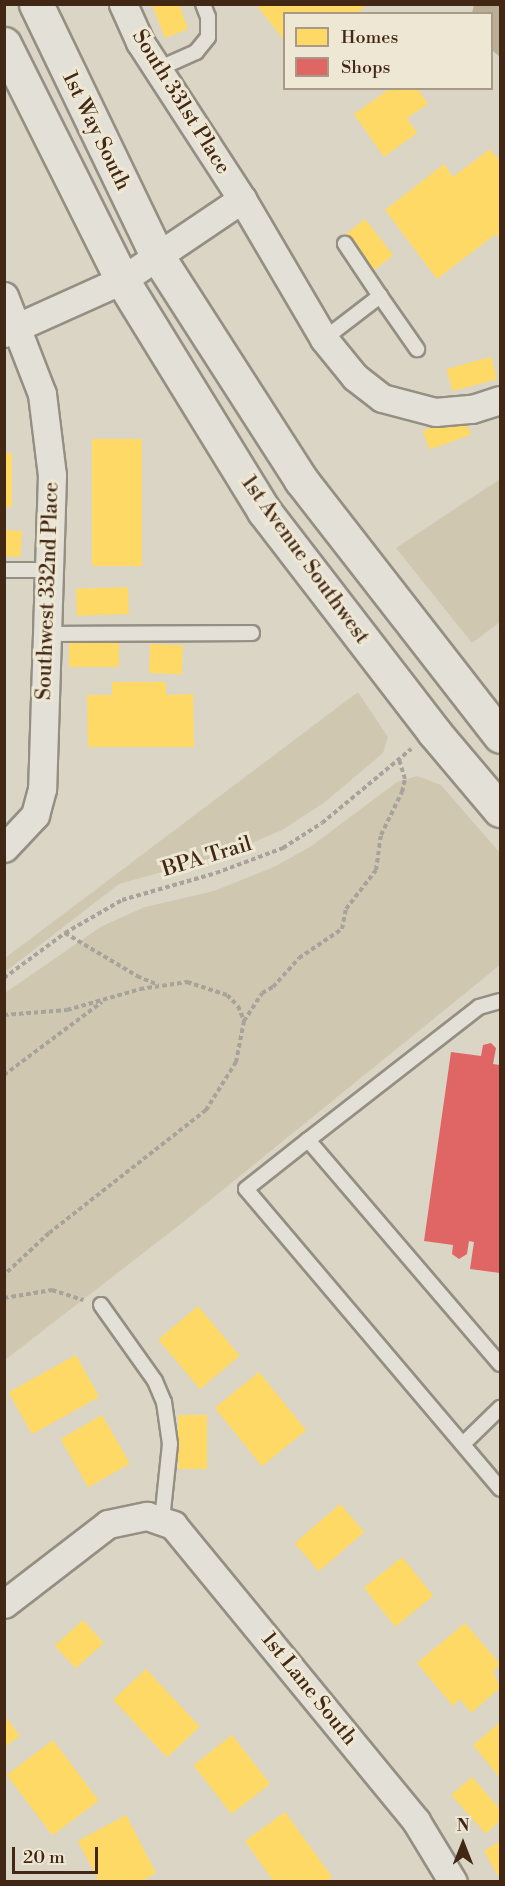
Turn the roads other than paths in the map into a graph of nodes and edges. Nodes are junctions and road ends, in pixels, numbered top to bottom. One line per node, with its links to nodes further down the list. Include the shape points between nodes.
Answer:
1 (36, 4): 8 (main road, 1st Way South)
2 (123, 4): 5 (street, South 331st Place)
3 (203, 4): 5 (lane, via 208,37 196,52)
4 (4, 44): 9 (main road, 1st Way South)
5 (158, 69): 6 (street, South 331st Place)
6 (242, 199): 8 (street); 13 (street, South 331st Place)
7 (345, 244): 11 (lane)
8 (158, 257): 9 (street); 20 (main road, via 301,480)
9 (122, 280): 12 (street); 21 (main road, 1st Avenue Southwest, via 264,511 434,732)
10 (4, 296): 12 (street, Southwest 332nd Place)
11 (380, 296): 13 (lane); 14 (lane)
12 (11, 329): 17 (street, Southwest 332nd Place, via 42,394 52,475)
13 (324, 339): 15 (street, South 331st Place, via 355,377 382,398 399,405 452,412)
14 (417, 349)
15 (501, 400)
16 (4, 570): 17 (lane)
17 (49, 570): 19 (street, Southwest 332nd Place)
18 (252, 633): 19 (lane)
19 (47, 634): 22 (street, Southwest 332nd Place, via 42,789 35,815)
20 (501, 736)
21 (494, 803)
22 (4, 848)
23 (501, 1001): 24 (lane, via 479,1007)
24 (309, 1140): 26 (lane); 28 (lane, via 246,1189)
25 (101, 1305): 30 (lane, via 155,1381 164,1402 170,1444)
26 (501, 1364)
27 (501, 1408): 28 (lane)
28 (463, 1444): 29 (lane)
29 (501, 1489)
30 (155, 1518): 31 (street, via 124,1518 91,1535); 32 (street, 1st Lane South, via 186,1538 409,1812)
31 (4, 1604)
32 (453, 1881)

